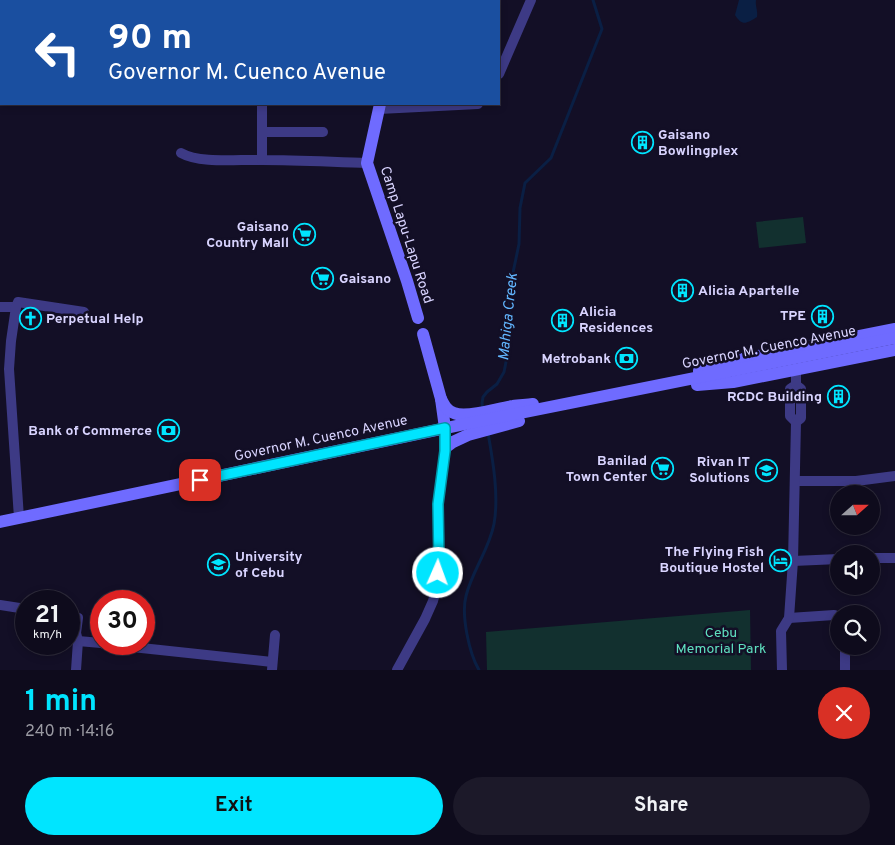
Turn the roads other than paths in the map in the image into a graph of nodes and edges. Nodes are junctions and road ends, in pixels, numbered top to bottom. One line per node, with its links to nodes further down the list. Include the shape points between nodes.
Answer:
1 (531, 0): 2 (street)
2 (500, 72)
3 (262, 105): 6 (street)
4 (429, 105): 5 (street)
5 (380, 106): 10 (main road, Camp Lapu-Lapu Road)
6 (262, 132): 7 (street); 9 (street)
7 (323, 132)
8 (181, 153): 9 (street, via 199,160)
9 (262, 160): 10 (street)
10 (367, 163): 14 (main road, Camp Lapu-Lapu Road)
11 (0, 307): 12 (street)
12 (16, 307): 13 (street, via 18,302); 29 (street, via 9,369)
13 (84, 312)
14 (418, 318)
15 (895, 329): 20 (main road, Governor M. Cuenco Avenue, via 723,363)
16 (423, 334): 21 (main road)
17 (895, 338): 20 (main road, Governor M. Cuenco Avenue)
18 (895, 350): 19 (main road, Governor M. Cuenco Avenue)
19 (796, 370): 20 (main road, Governor M. Cuenco Avenue, via 725,383); 28 (street, via 796,385 790,388 790,416 796,422)
20 (649, 388): 22 (main road, Governor M. Cuenco Avenue)
21 (441, 399): 24 (main road, via 453,413); 25 (main road)
22 (586, 400): 23 (main road); 23 (main road, Governor M. Cuenco Avenue)
23 (515, 414): 24 (main road, Governor M. Cuenco Avenue)
24 (473, 423): 25 (main road, Governor M. Cuenco Avenue); 26 (main road, via 462,438)
25 (445, 428): 26 (street); 29 (main road, Governor M. Cuenco Avenue)
26 (445, 448): 44 (street, via 438,504 437,586 425,620)
27 (895, 476): 28 (street, via 856,481)
28 (795, 481): 34 (street)
29 (19, 518): 30 (main road, Governor M. Cuenco Avenue)
30 (0, 522)
31 (880, 558): 32 (street)
32 (895, 558)
33 (830, 559): 34 (street)
34 (793, 561): 38 (street)
35 (0, 605): 36 (street)
36 (15, 607)
37 (830, 615): 38 (street)
38 (789, 618): 46 (street, via 781,631)
39 (275, 635): 43 (street)
40 (155, 651): 43 (street)
41 (77, 655): 45 (street)
42 (845, 655): 47 (street)
43 (272, 666)
44 (400, 666)
45 (76, 670)
46 (782, 670)
47 (845, 670)

